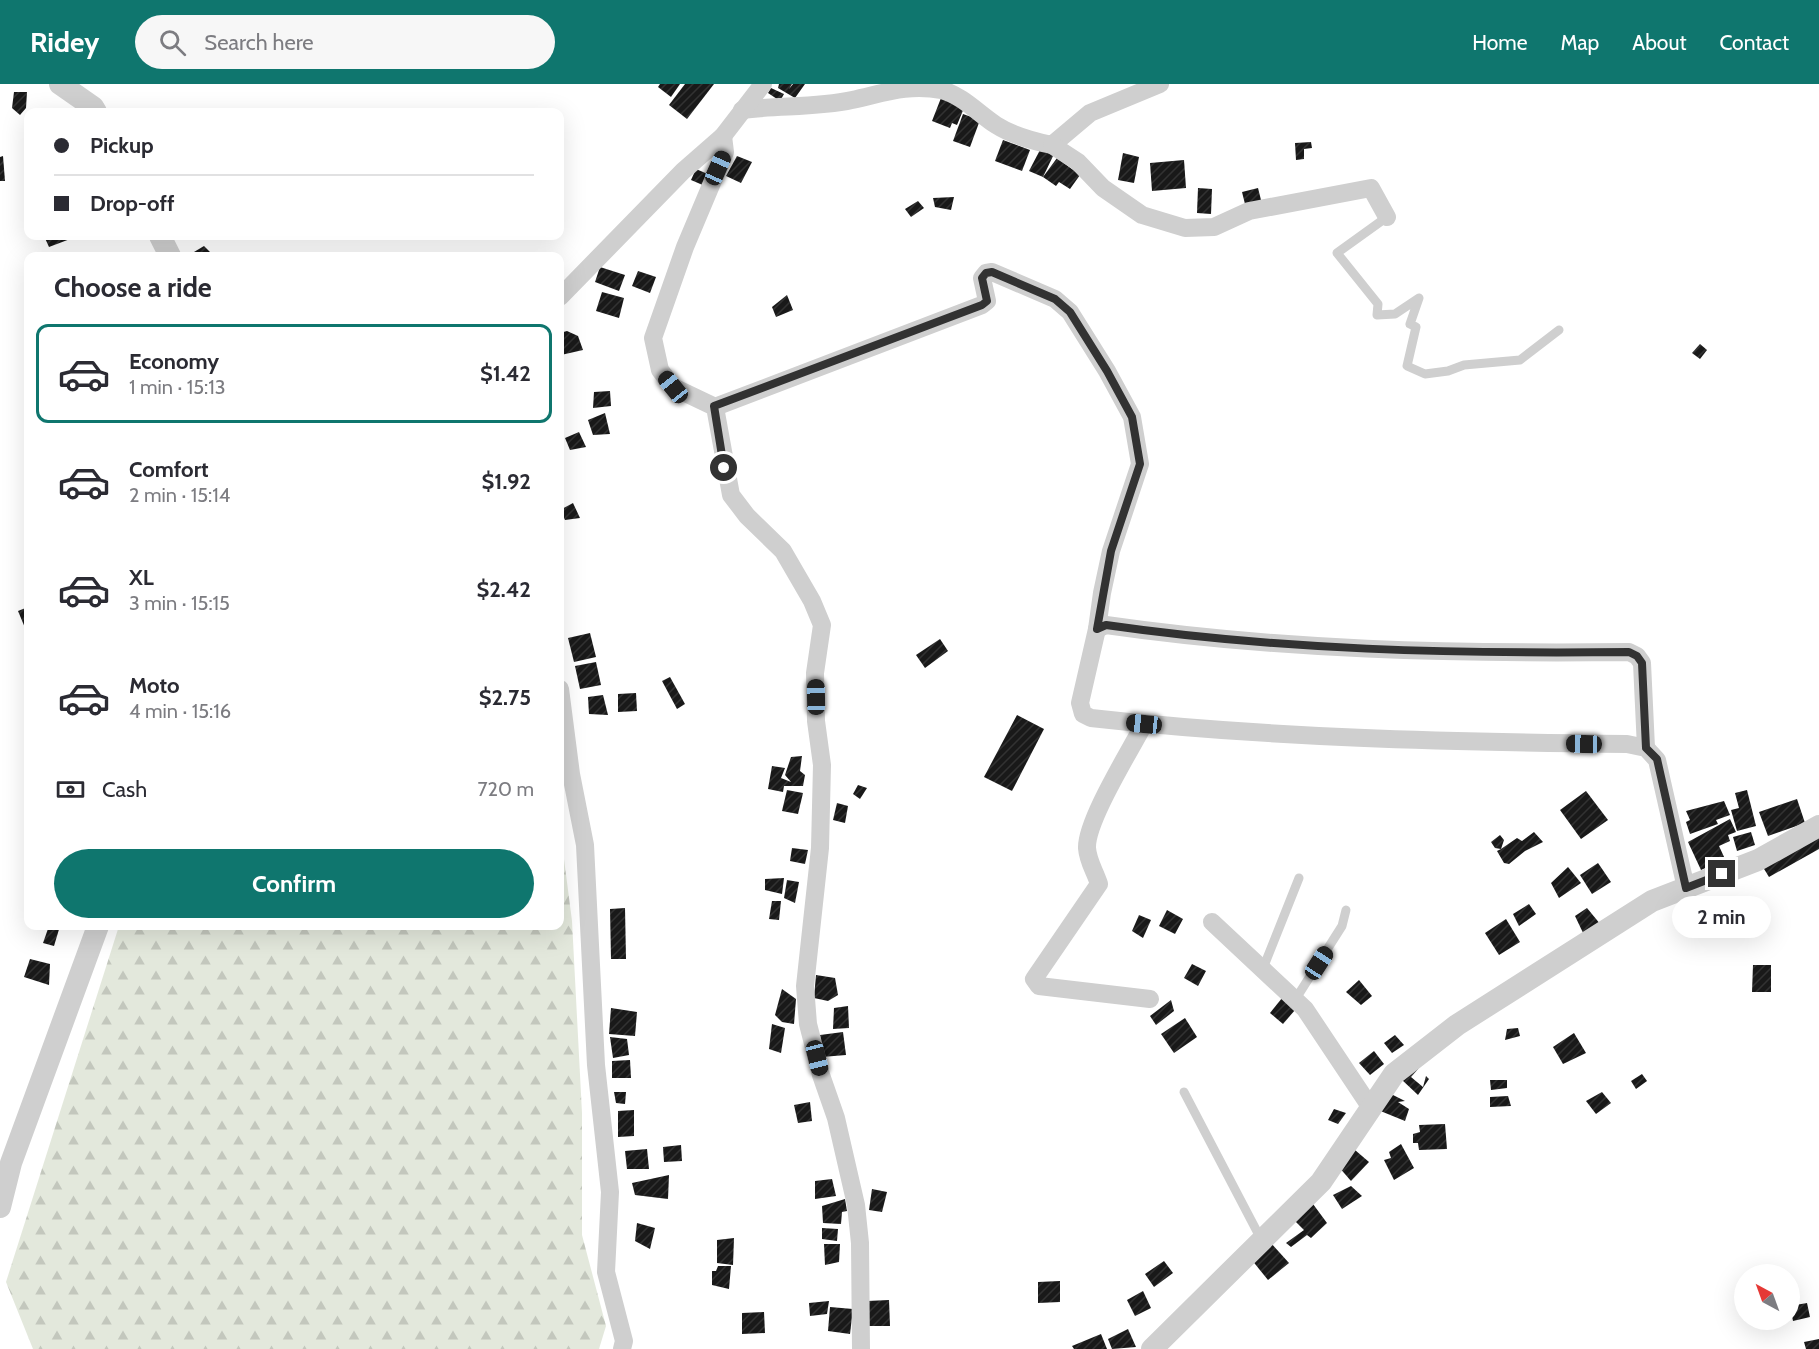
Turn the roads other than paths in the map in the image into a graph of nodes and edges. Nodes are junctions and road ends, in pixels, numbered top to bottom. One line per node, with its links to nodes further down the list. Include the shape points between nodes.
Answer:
1 (60, 84): 4 (street)
2 (763, 84): 5 (street)
3 (1160, 84): 7 (street, via 1090,113)
4 (94, 108)
5 (742, 110): 6 (street); 7 (street, via 852,100 881,90 913,86 943,90 998,126 1022,138)
6 (723, 136): 9 (street, via 683,171); 11 (street, via 725,152 685,247 653,338 660,370 673,387)
7 (1052, 145): 8 (street, via 1078,162 1103,188 1142,214 1185,228 1214,227 1249,212 1371,188)
8 (1387, 217): 10 (lane, via 1337,252 1378,304 1377,315 1395,314 1419,298 1410,324 1416,327 1407,366 1425,374 1464,364 1520,360)
9 (564, 293)
10 (1559, 330)
11 (714, 406): 12 (street, via 982,305 987,301 982,278 986,273 992,272 1055,299 1070,312 1132,417 1140,464 1111,551); 31 (street, via 730,495 783,551 797,571 822,625 816,721 822,809 806,987 808,1024 856,1204)
12 (1097, 629): 14 (street, via 1080,703 1083,714); 15 (street, via 1106,625 1181,636 1403,652 1629,652 1642,663)
13 (564, 720): 30 (street, via 585,845 596,1065 610,1192 606,1272 624,1341)
14 (1144, 724): 15 (street, via 1411,741 1627,744); 23 (street, via 1092,826 1087,846 1098,884 1034,979 1038,986)
15 (1646, 748): 18 (street, via 1657,759)
16 (1819, 826): 18 (street, via 1758,860)
17 (1299, 878): 22 (lane)
18 (1686, 888): 26 (street, via 1652,901 1457,1025 1394,1074)
19 (1346, 910): 24 (lane, via 1342,926)
20 (1212, 922): 22 (street)
21 (96, 930): 27 (street)
22 (1262, 971): 24 (street)
23 (1150, 999)
24 (1294, 1000): 26 (street, via 1305,1010)
25 (1184, 1092): 29 (lane)
26 (1371, 1108): 29 (street, via 1321,1182)
27 (5, 1163): 28 (street)
28 (0, 1207)
29 (1262, 1241): 32 (street)
30 (622, 1349)
31 (861, 1349)
32 (1152, 1349)

